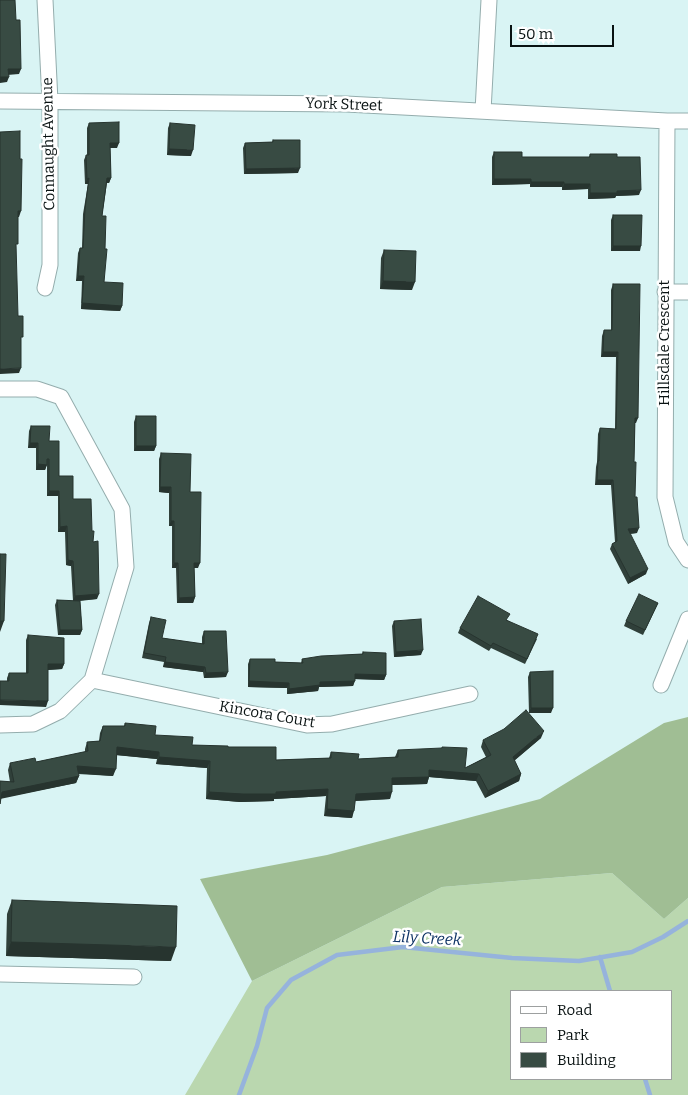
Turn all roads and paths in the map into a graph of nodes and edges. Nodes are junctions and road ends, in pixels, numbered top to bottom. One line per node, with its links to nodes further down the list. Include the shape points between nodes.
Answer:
1 (45, 0): 4 (street, Connaught Avenue)
2 (489, 0): 5 (street)
3 (0, 101): 4 (street, York Street)
4 (50, 101): 5 (street, York Street, via 346,104); 8 (street, Connaught Avenue, via 50,265)
5 (483, 111): 7 (street, York Street)
6 (688, 121): 7 (street, York Street)
7 (667, 122): 9 (street, Hillsdale Crescent)
8 (45, 288)
9 (665, 292): 10 (street); 12 (street, Hillsdale Crescent, via 665,496 676,542)
10 (688, 292)
11 (0, 388): 14 (street, via 37,389 61,397 122,509 126,567)
12 (688, 560)
13 (688, 619): 15 (street)
14 (92, 680): 16 (street, Kincora Court, via 307,725 332,724); 17 (street, via 60,712 33,724)
15 (661, 685)
16 (470, 694)
17 (3, 725)
18 (0, 974): 19 (street)
19 (134, 976)

